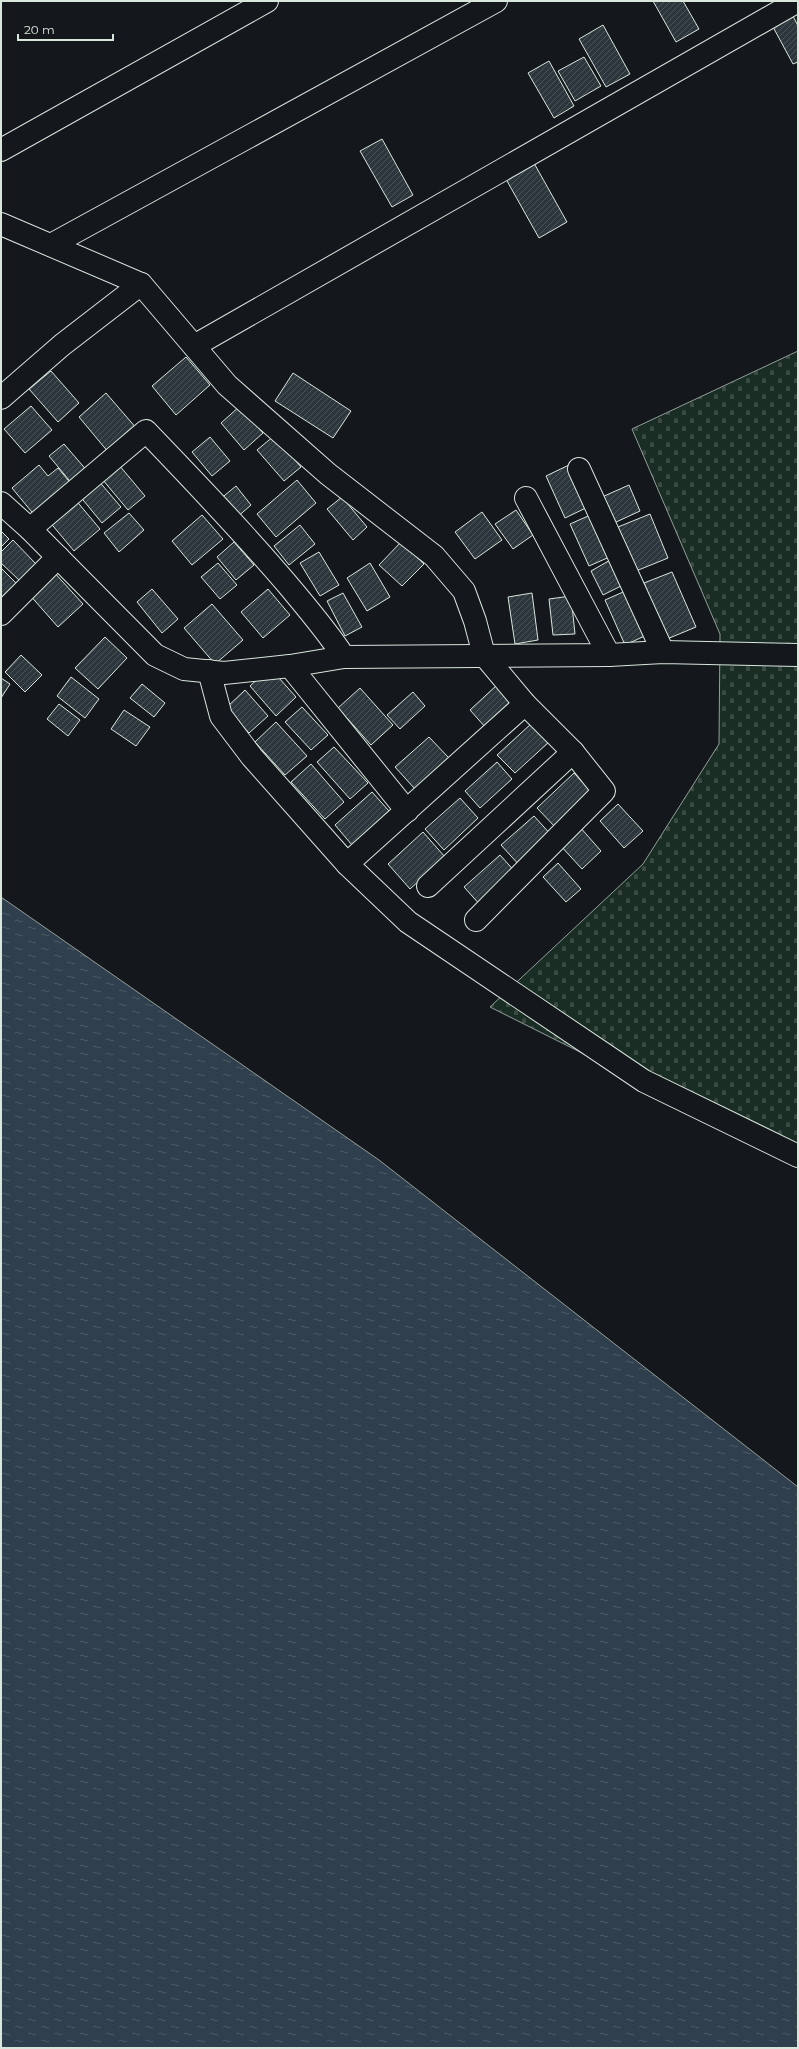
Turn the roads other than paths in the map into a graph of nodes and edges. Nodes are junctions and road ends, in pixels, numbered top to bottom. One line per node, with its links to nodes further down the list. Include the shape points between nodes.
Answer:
1 (267, 1): 4 (street)
2 (496, 1): 6 (street)
3 (798, 1): 8 (street)
4 (1, 150)
5 (1, 224): 6 (street)
6 (51, 245): 7 (street)
7 (142, 284): 8 (street); 9 (street, via 62,345)
8 (194, 346): 17 (street, via 227,385 328,474 434,556 464,591)
9 (1, 398)
10 (580, 469): 16 (street)
11 (526, 498): 18 (street)
12 (1, 503): 13 (street)
13 (30, 529): 14 (street); 20 (street, via 146,431 270,564 330,635)
14 (58, 557): 15 (street); 22 (street, via 155,655 184,669)
15 (1, 614)
16 (663, 652): 18 (street); 19 (street)
17 (484, 655): 18 (street); 20 (street); 23 (street)
18 (609, 655)
19 (798, 655)
20 (344, 657): 21 (street)
21 (290, 666): 22 (street); 25 (street)
22 (209, 671): 26 (street, via 221,716 252,757)
23 (525, 704): 24 (street); 25 (street)
24 (573, 752): 27 (street); 28 (street, via 604,791)
25 (407, 811): 26 (street)
26 (347, 864): 29 (street, via 408,922 644,1081)
27 (428, 886)
28 (476, 920)
29 (798, 1156)

